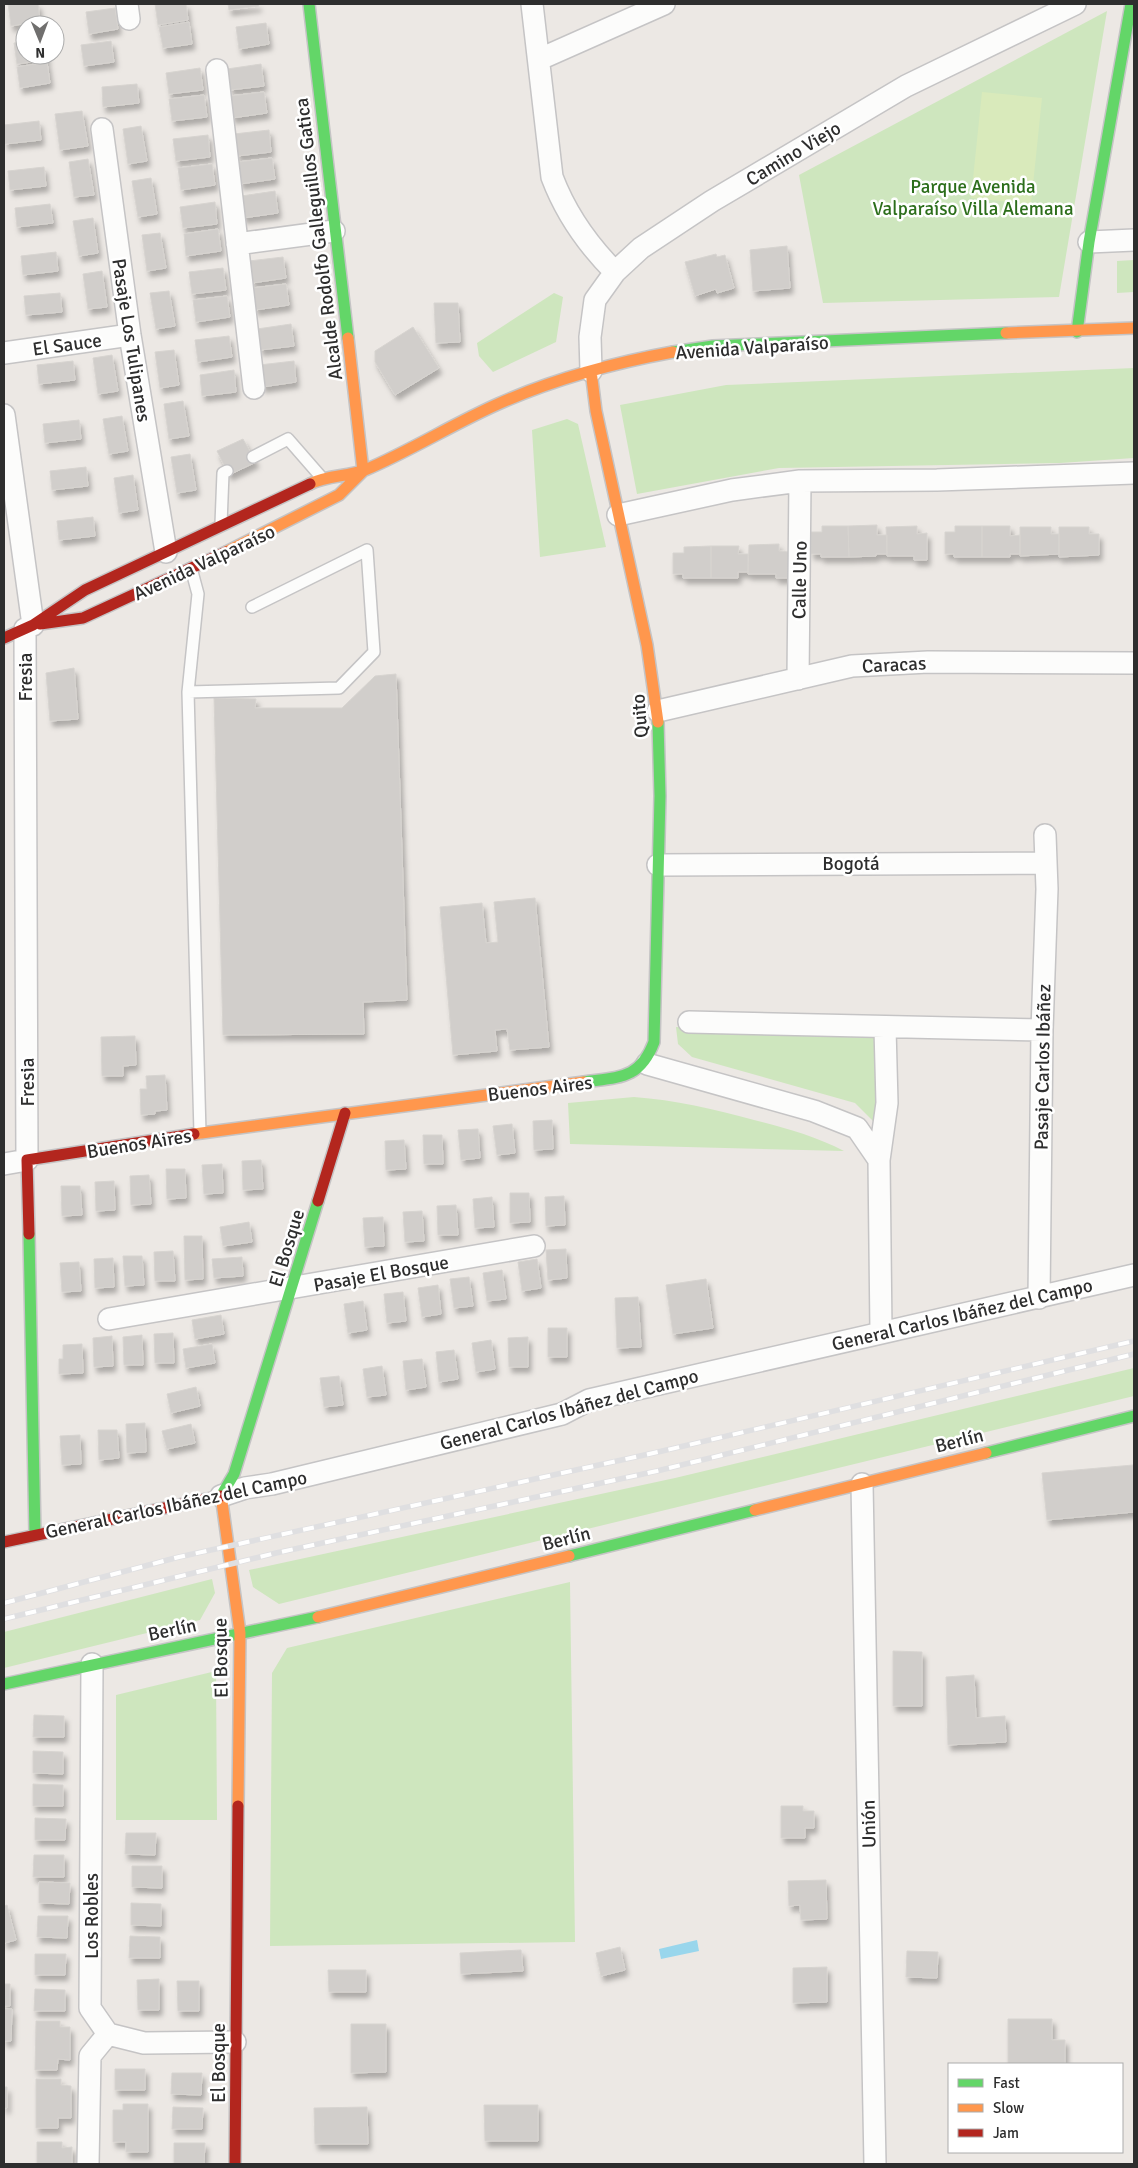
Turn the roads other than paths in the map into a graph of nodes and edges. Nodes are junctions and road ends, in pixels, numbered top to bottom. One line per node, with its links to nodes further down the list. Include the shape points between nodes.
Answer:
1 (309, 4): 9 (main road, Alcalde Rodolfo Galleguillos Gatica)
2 (532, 4): 6 (street)
3 (664, 4): 6 (street)
4 (1075, 4): 13 (street, Camino Viejo, via 906,86 712,201 641,248)
5 (1131, 4): 11 (main road)
6 (540, 59): 13 (street, via 547,152 559,197 589,246)
7 (217, 70): 12 (street)
8 (102, 128): 16 (street, Pasaje Los Tulipanes)
9 (334, 231): 12 (street); 23 (main road, Alcalde Rodolfo Galleguillos Gatica)
10 (1134, 240): 11 (street)
11 (1090, 242): 15 (main road)
12 (237, 244): 19 (street)
13 (615, 272): 18 (street, Camino Viejo, via 595,300 590,337)
14 (1134, 328): 15 (main road, Avenida Valparaíso)
15 (1077, 332): 18 (main road, Avenida Valparaíso, via 713,346 634,359)
16 (130, 335): 17 (street, El Sauce); 29 (street, Pasaje Los Tulipanes)
17 (4, 353)
18 (591, 371): 23 (main road, Avenida Valparaíso, via 513,397); 27 (main road, Quito)
19 (254, 388)
20 (4, 415): 32 (street, Fresia)
21 (253, 457): 25 (lane, via 288,439)
22 (227, 471): 28 (lane, via 223,473)
23 (363, 471): 25 (main road, Avenida Valparaíso); 30 (main road, Avenida Valparaíso, via 339,495)
24 (1134, 473): 26 (street)
25 (322, 478): 28 (main road, Avenida Valparaíso)
26 (800, 481): 27 (street, via 732,490); 35 (street, Calle Uno)
27 (618, 515): 37 (main road, Quito, via 648,645)
28 (221, 525): 29 (main road, Avenida Valparaíso)
29 (166, 552): 32 (main road, Avenida Valparaíso, via 85,590)
30 (191, 568): 32 (main road, Avenida Valparaíso, via 83,618); 36 (lane, via 198,594)
31 (252, 607): 36 (lane, via 368,550 374,652 339,688)
32 (29, 627): 33 (main road, Avenida Valparaíso); 47 (street, Fresia)
33 (4, 638)
34 (1134, 663): 35 (street, Caracas, via 928,662 852,666)
35 (798, 679): 37 (street, Caracas)
36 (188, 692): 46 (lane)
37 (658, 711): 40 (main road, Quito)
38 (1045, 835): 39 (street, Pasaje Carlos Ibáñez)
39 (1044, 863): 40 (street, Bogotá); 43 (street, Pasaje Carlos Ibáñez, via 1047,889)
40 (658, 865): 44 (main road, Quito, via 654,1042)
41 (689, 1022): 42 (street)
42 (885, 1028): 43 (street); 48 (street, via 887,1104)
43 (1042, 1030): 53 (street, Pasaje Carlos Ibáñez)
44 (646, 1064): 45 (main road, Buenos Aires, via 632,1073 608,1079); 48 (street, via 814,1111 857,1128)
45 (345, 1113): 46 (main road, Buenos Aires); 52 (main road, El Bosque)
46 (200, 1133): 47 (main road, Buenos Aires)
47 (27, 1160): 49 (street, Buenos Aires); 59 (main road, Fresia)
48 (879, 1160): 55 (street)
49 (4, 1164)
50 (534, 1246): 52 (street, Pasaje El Bosque)
51 (1134, 1275): 53 (street, General Carlos Ibáñez del Campo)
52 (292, 1288): 54 (street, Pasaje El Bosque); 58 (main road, El Bosque, via 234,1474)
53 (1039, 1298): 55 (street, General Carlos Ibáñez del Campo)
54 (109, 1319)
55 (881, 1332): 58 (street, General Carlos Ibáñez del Campo, via 589,1400 562,1414)
56 (1134, 1416): 57 (main road, Berlín)
57 (862, 1484): 61 (main road, Berlín, via 336,1613); 68 (street, Unión)
58 (221, 1496): 59 (main road, General Carlos Ibáñez del Campo); 61 (main road, El Bosque)
59 (35, 1534): 60 (main road, General Carlos Ibáñez del Campo)
60 (4, 1542)
61 (240, 1633): 62 (main road, Berlín); 65 (main road, El Bosque)
62 (92, 1664): 63 (main road, Berlín); 64 (street, Los Robles, via 90,2008)
63 (4, 1684)
64 (108, 2034): 65 (street, via 144,2043); 66 (street, via 90,2056)
65 (236, 2042): 67 (main road, El Bosque)
66 (88, 2164)
67 (235, 2164)
68 (875, 2164)

